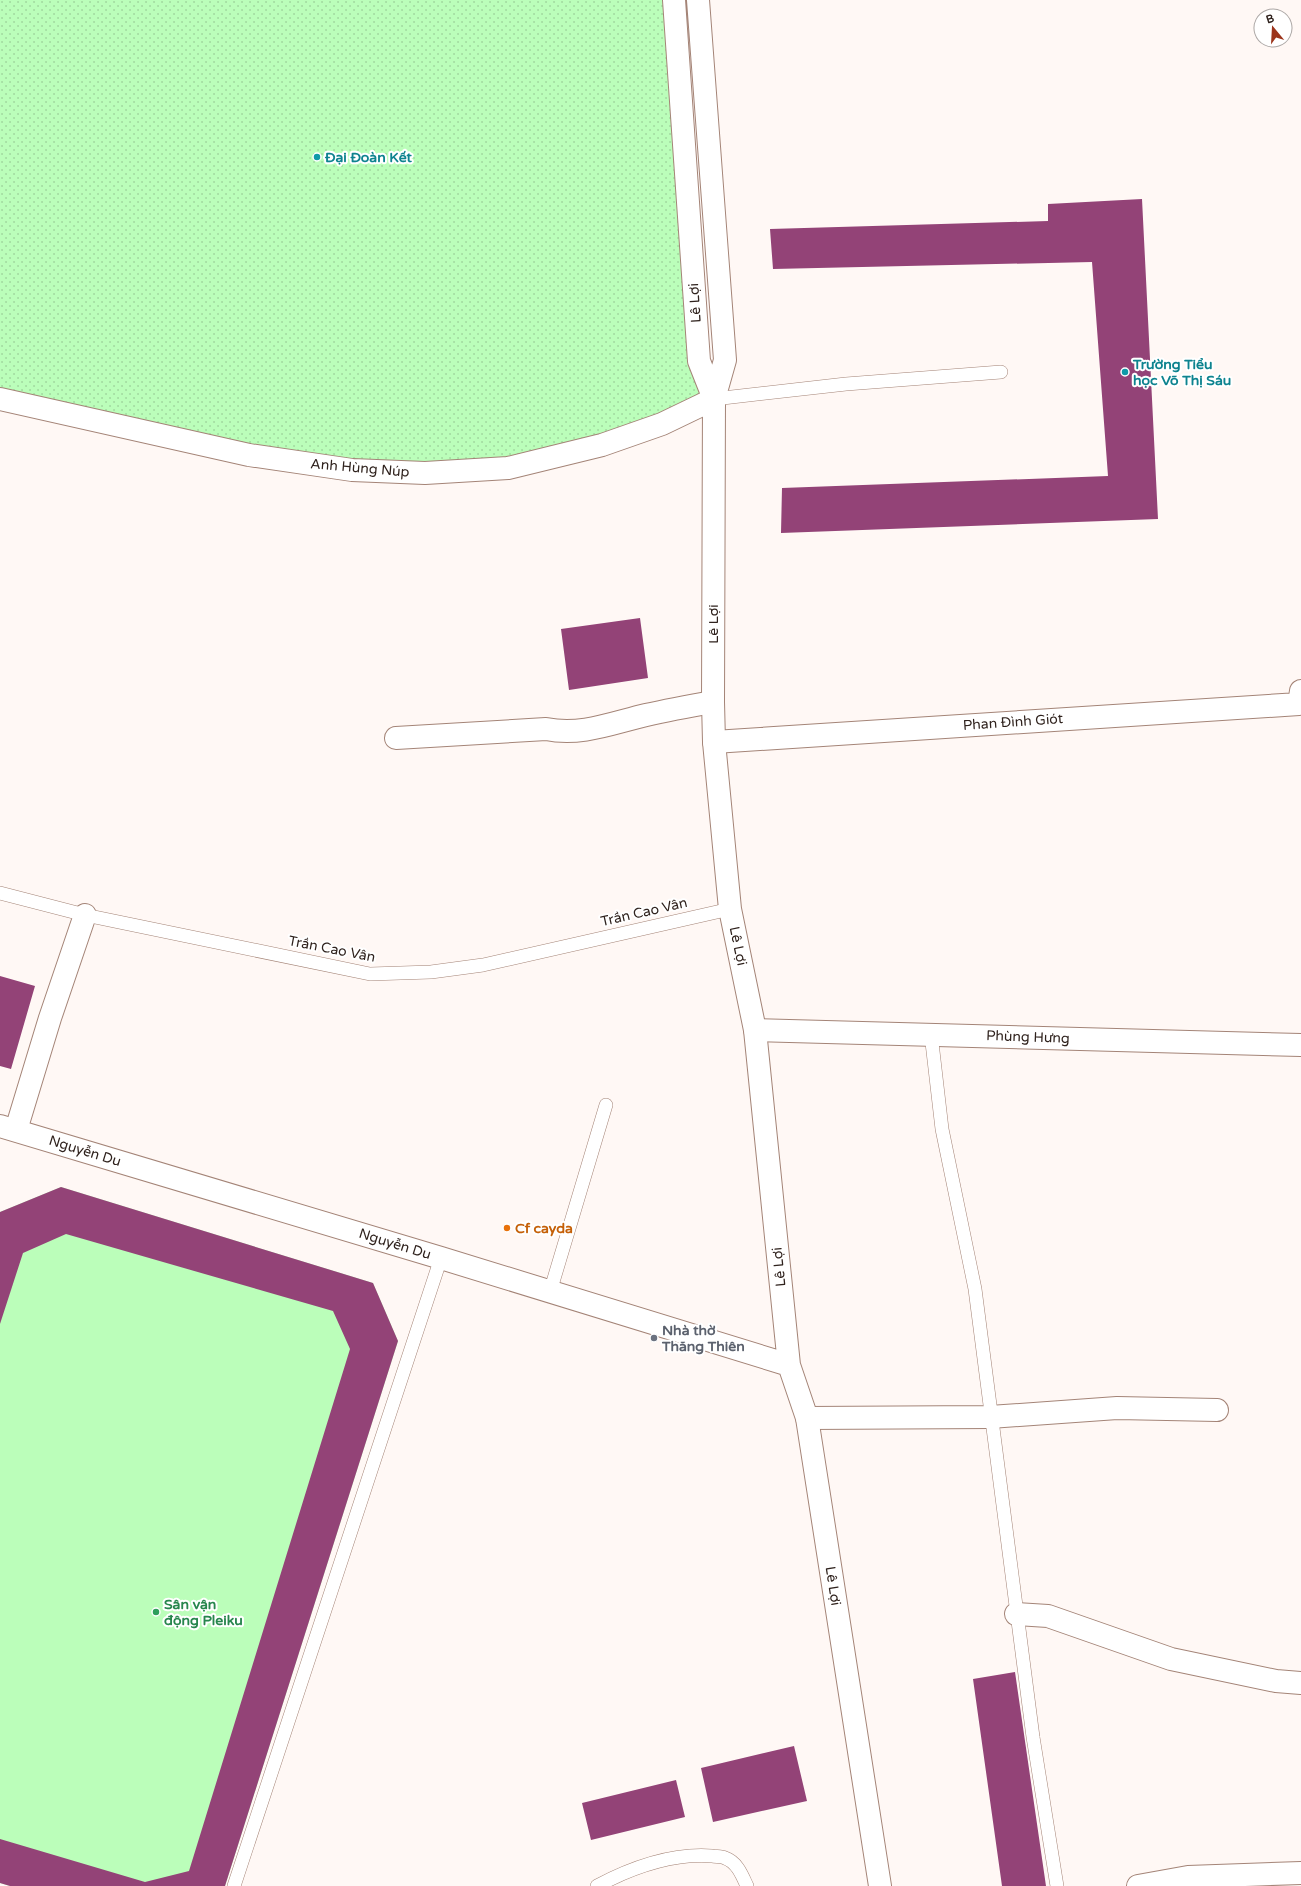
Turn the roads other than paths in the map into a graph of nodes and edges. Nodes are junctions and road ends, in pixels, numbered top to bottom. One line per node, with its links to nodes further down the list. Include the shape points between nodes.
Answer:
1 (674, 0): 5 (street, Lê Lợi, via 699,362)
2 (698, 0): 5 (street, via 724,360)
3 (1001, 372): 5 (lane, via 846,384)
4 (0, 398): 5 (street, Anh Hùng Núp, via 249,455 352,470 425,473 508,468 602,445 662,424)
5 (714, 399): 6 (street, Lê Lợi)
6 (712, 702): 8 (street, via 604,727 570,732 546,729); 9 (street, Lê Lợi)
7 (1300, 704): 9 (street, Phan Đình Giót)
8 (396, 738)
9 (714, 742): 11 (street, Lê Lợi)
10 (0, 893): 12 (lane, Trần Cao Vân)
11 (730, 909): 12 (lane, Trần Cao Vân, via 483,965 430,972 370,974); 13 (street, Lê Lợi)
12 (85, 914): 17 (street, via 50,1018)
13 (755, 1030): 14 (street, Phùng Hưng); 20 (street, Lê Lợi)
14 (931, 1034): 15 (street, Phùng Hưng); 22 (lane, via 942,1129 975,1289)
15 (1301, 1045)
16 (606, 1104): 19 (lane)
17 (8, 1128): 18 (street, Nguyễn Du)
18 (441, 1258): 19 (street, Nguyễn Du); 27 (lane)
19 (550, 1292): 20 (street, Nguyễn Du)
20 (789, 1365): 23 (street, Lê Lợi)
21 (1217, 1410): 22 (street, via 1117,1408)
22 (990, 1417): 23 (street); 24 (lane)
23 (807, 1418): 30 (street, Lê Lợi)
24 (1016, 1614): 25 (street, via 1048,1616 1171,1659 1276,1681); 31 (lane)
25 (1301, 1683)
26 (1301, 1873): 32 (street, via 1188,1877)
27 (234, 1886)
28 (597, 1886): 29 (lane, via 650,1863 696,1855 725,1858 734,1863)
29 (747, 1886)
30 (880, 1886)
31 (1057, 1886)
32 (1138, 1886)

